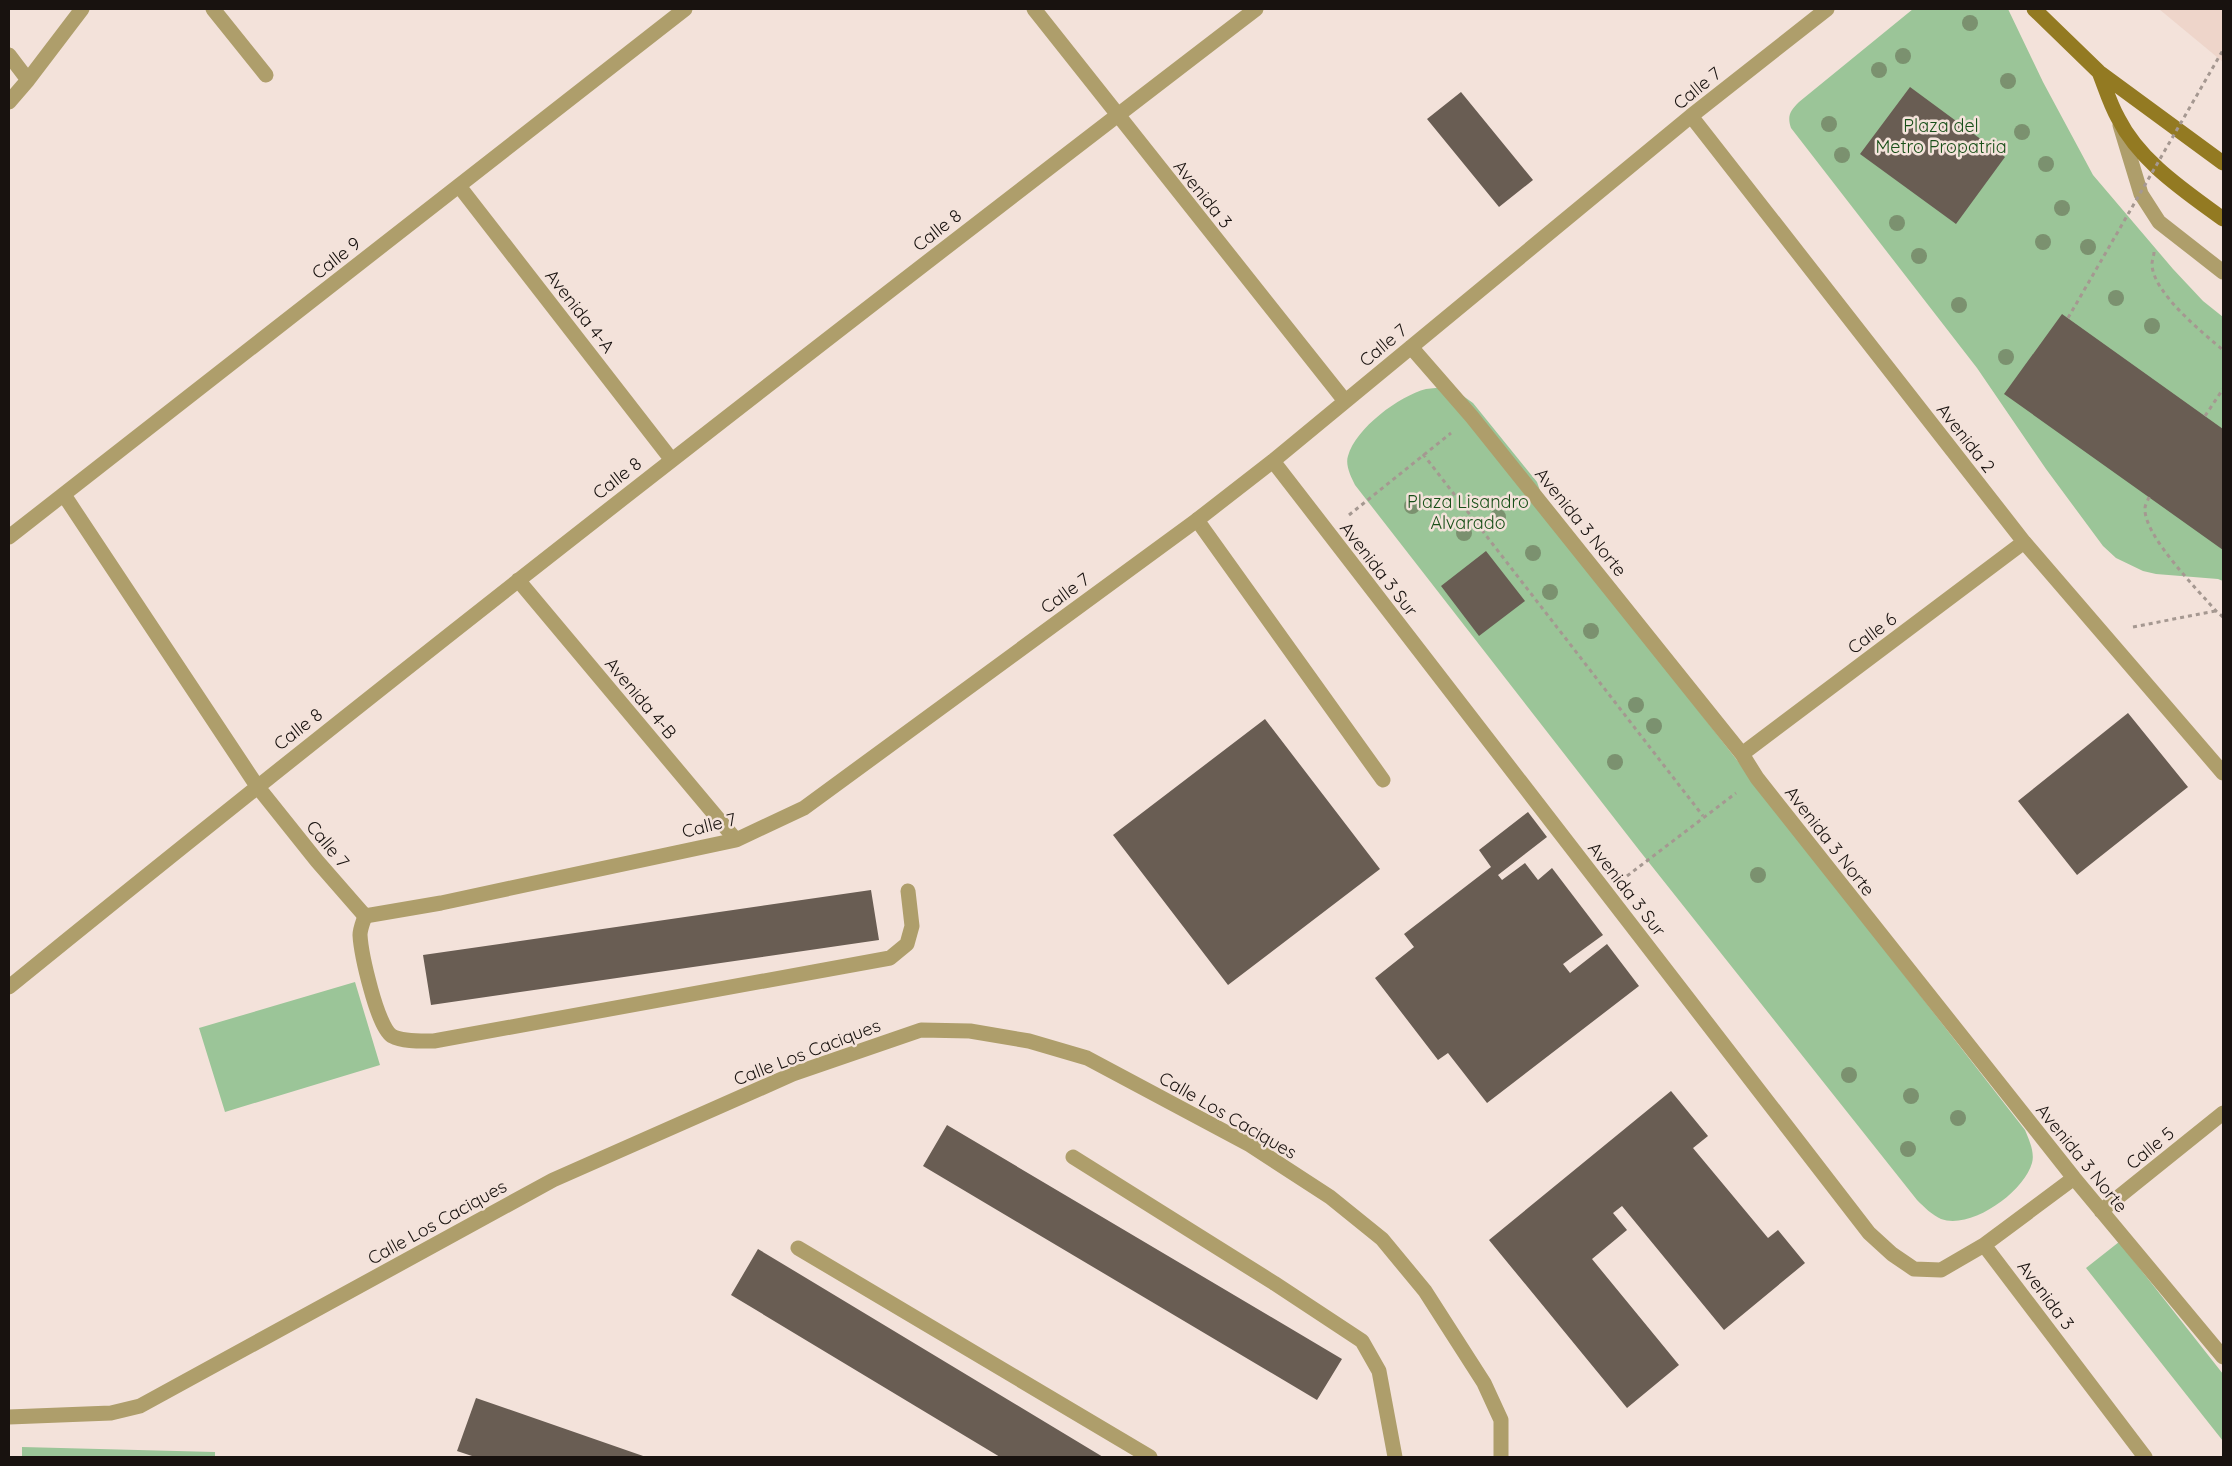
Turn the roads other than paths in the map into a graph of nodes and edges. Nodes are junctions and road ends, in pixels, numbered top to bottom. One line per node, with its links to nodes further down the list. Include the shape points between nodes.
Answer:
1 (82, 9): 11 (street)
2 (213, 9): 10 (street)
3 (685, 9): 17 (street, Calle 9)
4 (1034, 9): 13 (street, Avenida 3)
5 (1256, 9): 13 (street, Calle 8)
6 (1826, 9): 14 (street, Calle 7)
7 (2034, 9): 9 (main road)
8 (9, 55): 11 (street)
9 (2099, 72): 15 (main road); 16 (main road)
10 (266, 75)
11 (28, 80): 12 (street)
12 (9, 102)
13 (1117, 115): 21 (street, Avenida 3); 22 (street, Calle 8)
14 (1691, 116): 20 (street, Calle 7); 27 (street, Avenida 2)
15 (2118, 119): 18 (main road, via 2140,153); 19 (street, via 2141,194 2159,222)
16 (2223, 163)
17 (459, 186): 22 (street, Avenida 4-A); 24 (street, Calle 9)
18 (2223, 219)
19 (2223, 272)
20 (1411, 347): 21 (street, Calle 7); 29 (street, Avenida 3 Norte, via 1472,417)
21 (1344, 401): 23 (street, Calle 7)
22 (671, 460): 28 (street, Calle 8)
23 (1273, 461): 25 (street, Calle 7); 41 (street, Avenida 3 Sur, via 1869,1233 1914,1270 1941,1270)
24 (64, 495): 26 (street, Calle 9); 32 (street, Calle 7)
25 (1196, 520): 31 (street); 33 (street, Calle 7, via 804,808)
26 (9, 537)
27 (2024, 542): 29 (street, Calle 6); 30 (street, Avenida 2)
28 (518, 580): 32 (street, Calle 8); 33 (street, Avenida 4-B)
29 (1742, 754): 39 (street, Avenida 3 Norte, via 1757,778)
30 (2223, 774)
31 (1382, 780)
32 (257, 786): 35 (street, Calle 7); 36 (street, Calle 8)
33 (736, 840): 35 (street, Calle 7, via 441,903)
34 (908, 891): 35 (street, via 912,926 907,944 890,958 434,1041 392,1036 381,1022 363,958 360,933)
35 (365, 916)
36 (9, 987)
37 (2223, 1113): 40 (street, Calle 5)
38 (1073, 1157): 46 (street, via 1362,1341 1379,1370)
39 (2074, 1178): 40 (street, Avenida 3 Norte); 41 (street)
40 (2101, 1211): 43 (street, Avenida 3 Norte)
41 (1984, 1245): 48 (street, Avenida 3)
42 (798, 1248): 45 (street)
43 (2223, 1357)
44 (9, 1417): 47 (street, Calle Los Caciques, via 111,1413 140,1406 553,1180 793,1074 920,1030 970,1031 1029,1041 1087,1058 1250,1145 1337,1203 1382,1239 1424,1291 1484,1383 1501,1420)
45 (1150, 1457)
46 (1395, 1457)
47 (1502, 1457)
48 (2145, 1457)

